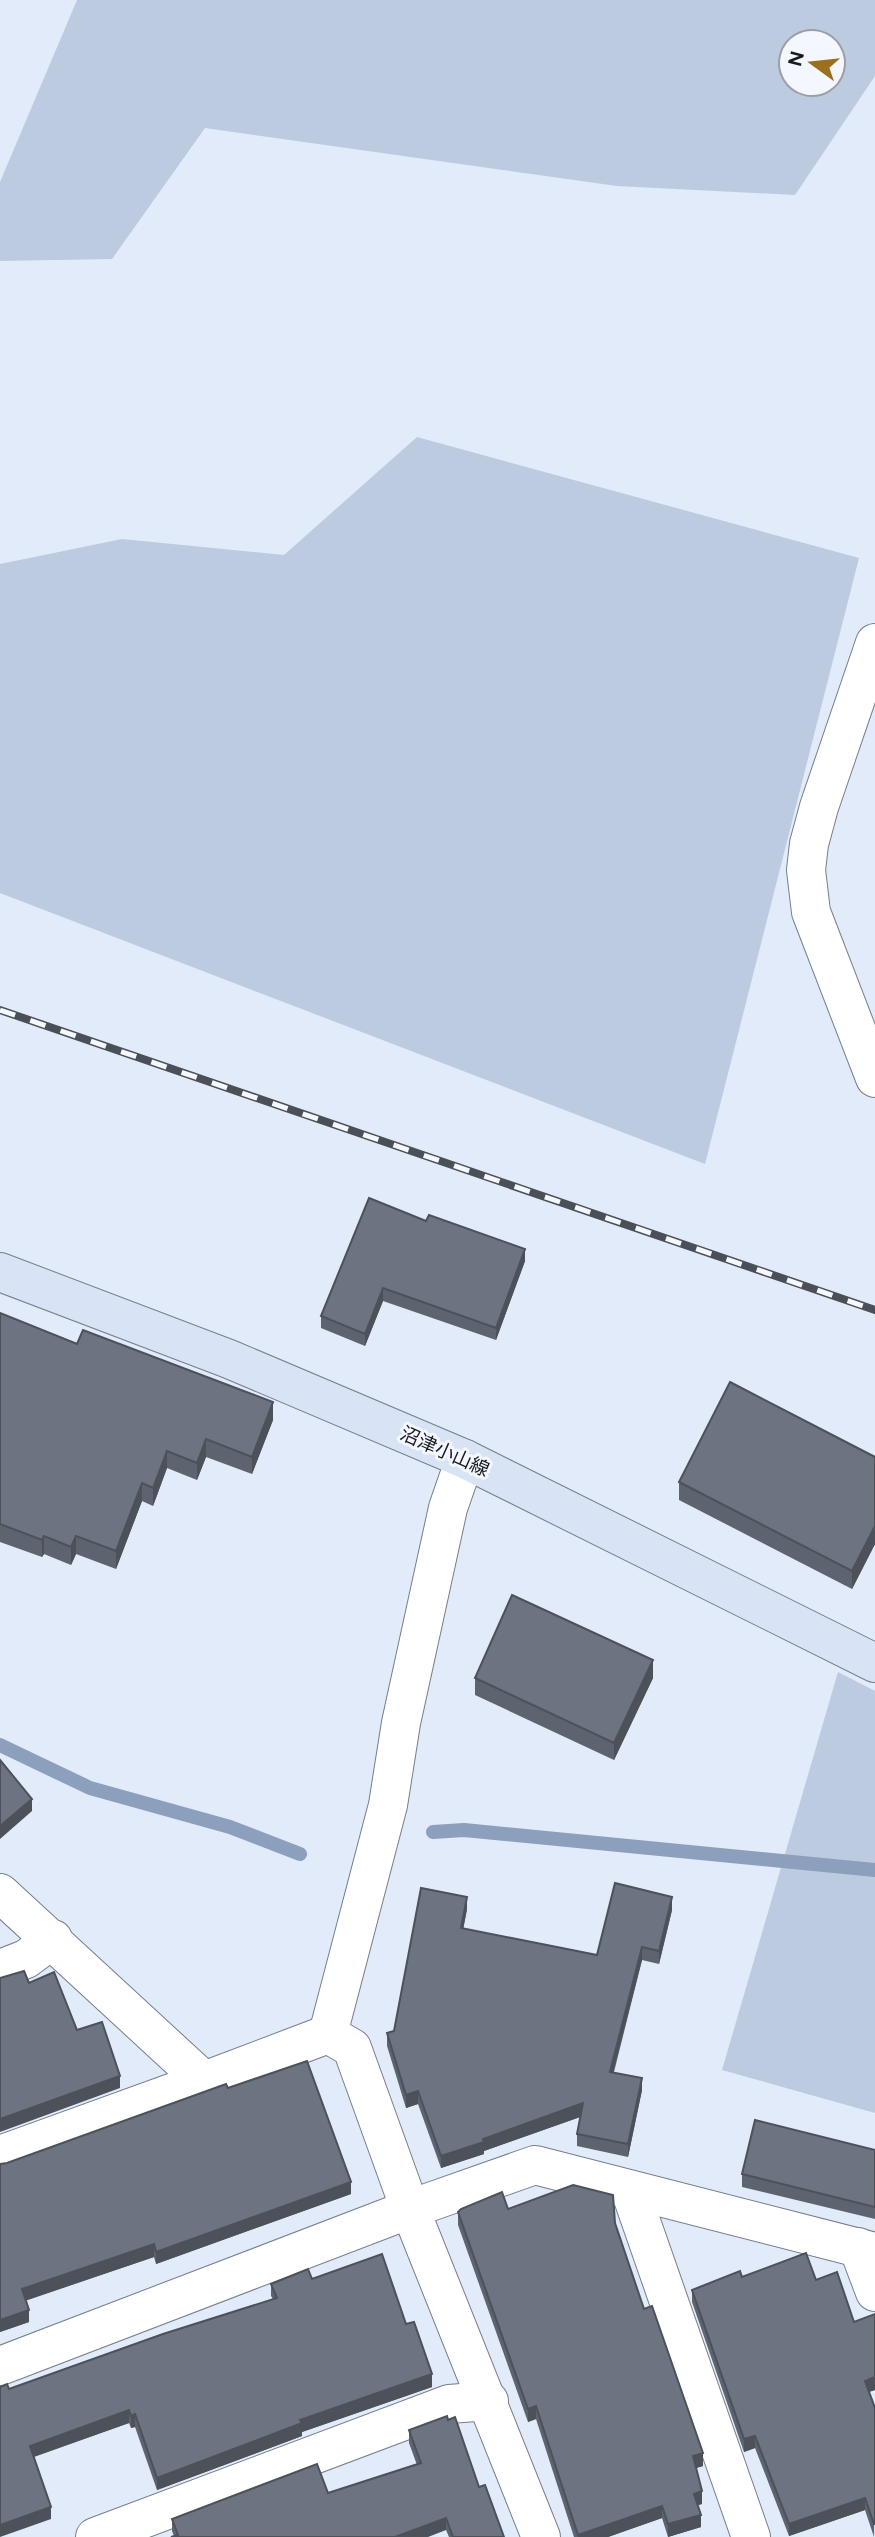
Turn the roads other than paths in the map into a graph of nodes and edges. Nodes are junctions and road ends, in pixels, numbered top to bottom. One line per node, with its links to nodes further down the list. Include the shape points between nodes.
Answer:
1 (875, 643): 2 (street, via 819,807 806,870 811,912)
2 (875, 1079)
3 (0, 1272): 4 (main road, 沼津小山線, via 229,1359)
4 (465, 1459): 5 (main road, 沼津小山線); 9 (street, via 448,1508 388,1805)
5 (875, 1663)
6 (0, 1892): 7 (street)
7 (52, 1939): 8 (street, via 26,1959); 10 (street)
8 (0, 1969)
9 (328, 2034): 10 (street); 13 (street, via 352,2048)
10 (204, 2081): 11 (street)
11 (0, 2155)
12 (630, 2190): 13 (street, via 535,2165); 14 (street); 20 (street)
13 (410, 2209): 16 (street); 17 (street)
14 (867, 2250): 15 (street)
15 (875, 2292)
16 (0, 2366)
17 (489, 2401): 18 (street, via 449,2404); 19 (street)
18 (95, 2537)
19 (541, 2537)
20 (751, 2537)

